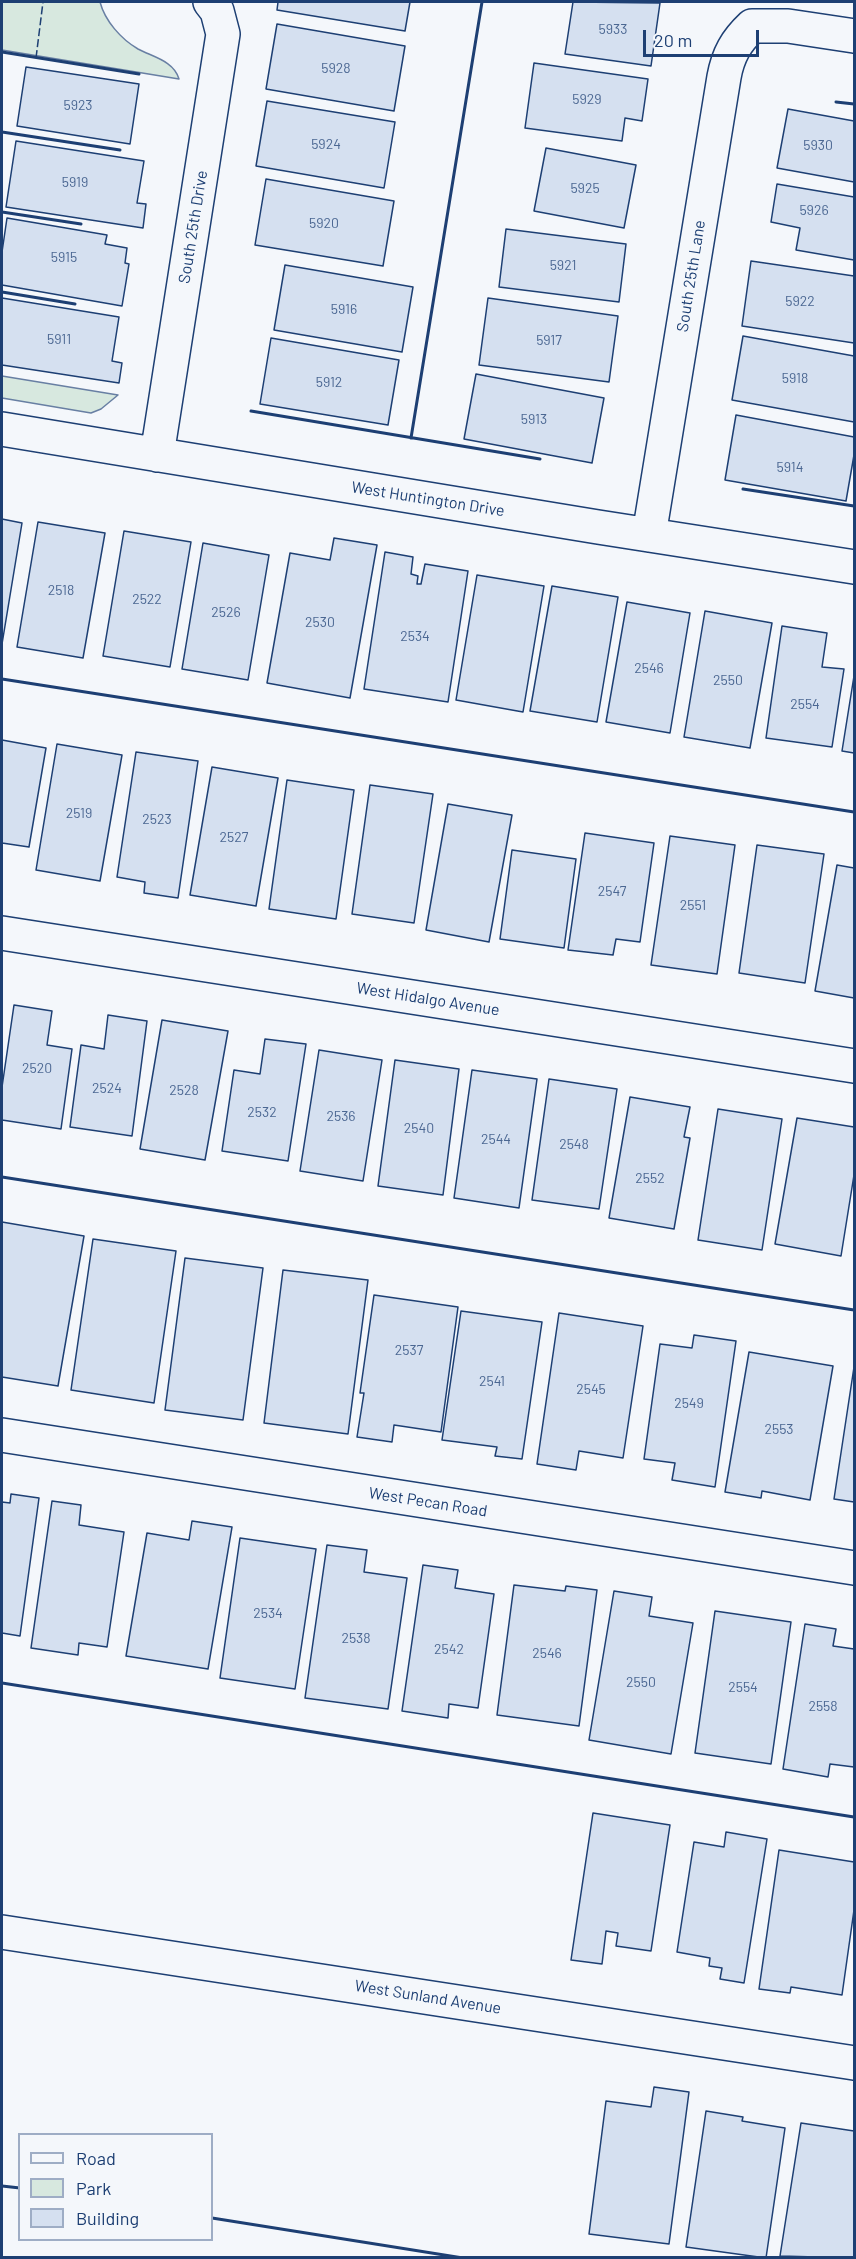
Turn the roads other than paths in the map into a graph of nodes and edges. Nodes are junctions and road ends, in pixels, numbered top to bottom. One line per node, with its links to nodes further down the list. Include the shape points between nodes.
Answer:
1 (210, 2): 4 (street, South 25th Drive, via 217,11 223,34)
2 (855, 36): 5 (street, South 25th Lane, via 788,26 753,26 730,52)
3 (2, 429): 4 (street, West Huntington Drive)
4 (157, 455): 5 (street, West Huntington Drive)
5 (649, 535): 6 (street, West Huntington Drive)
6 (855, 567)
7 (2, 933): 8 (street, West Hidalgo Avenue)
8 (855, 1066)
9 (2, 1435): 10 (street, West Pecan Road)
10 (855, 1568)
11 (2, 1932): 12 (street, West Sunland Avenue)
12 (855, 2063)

